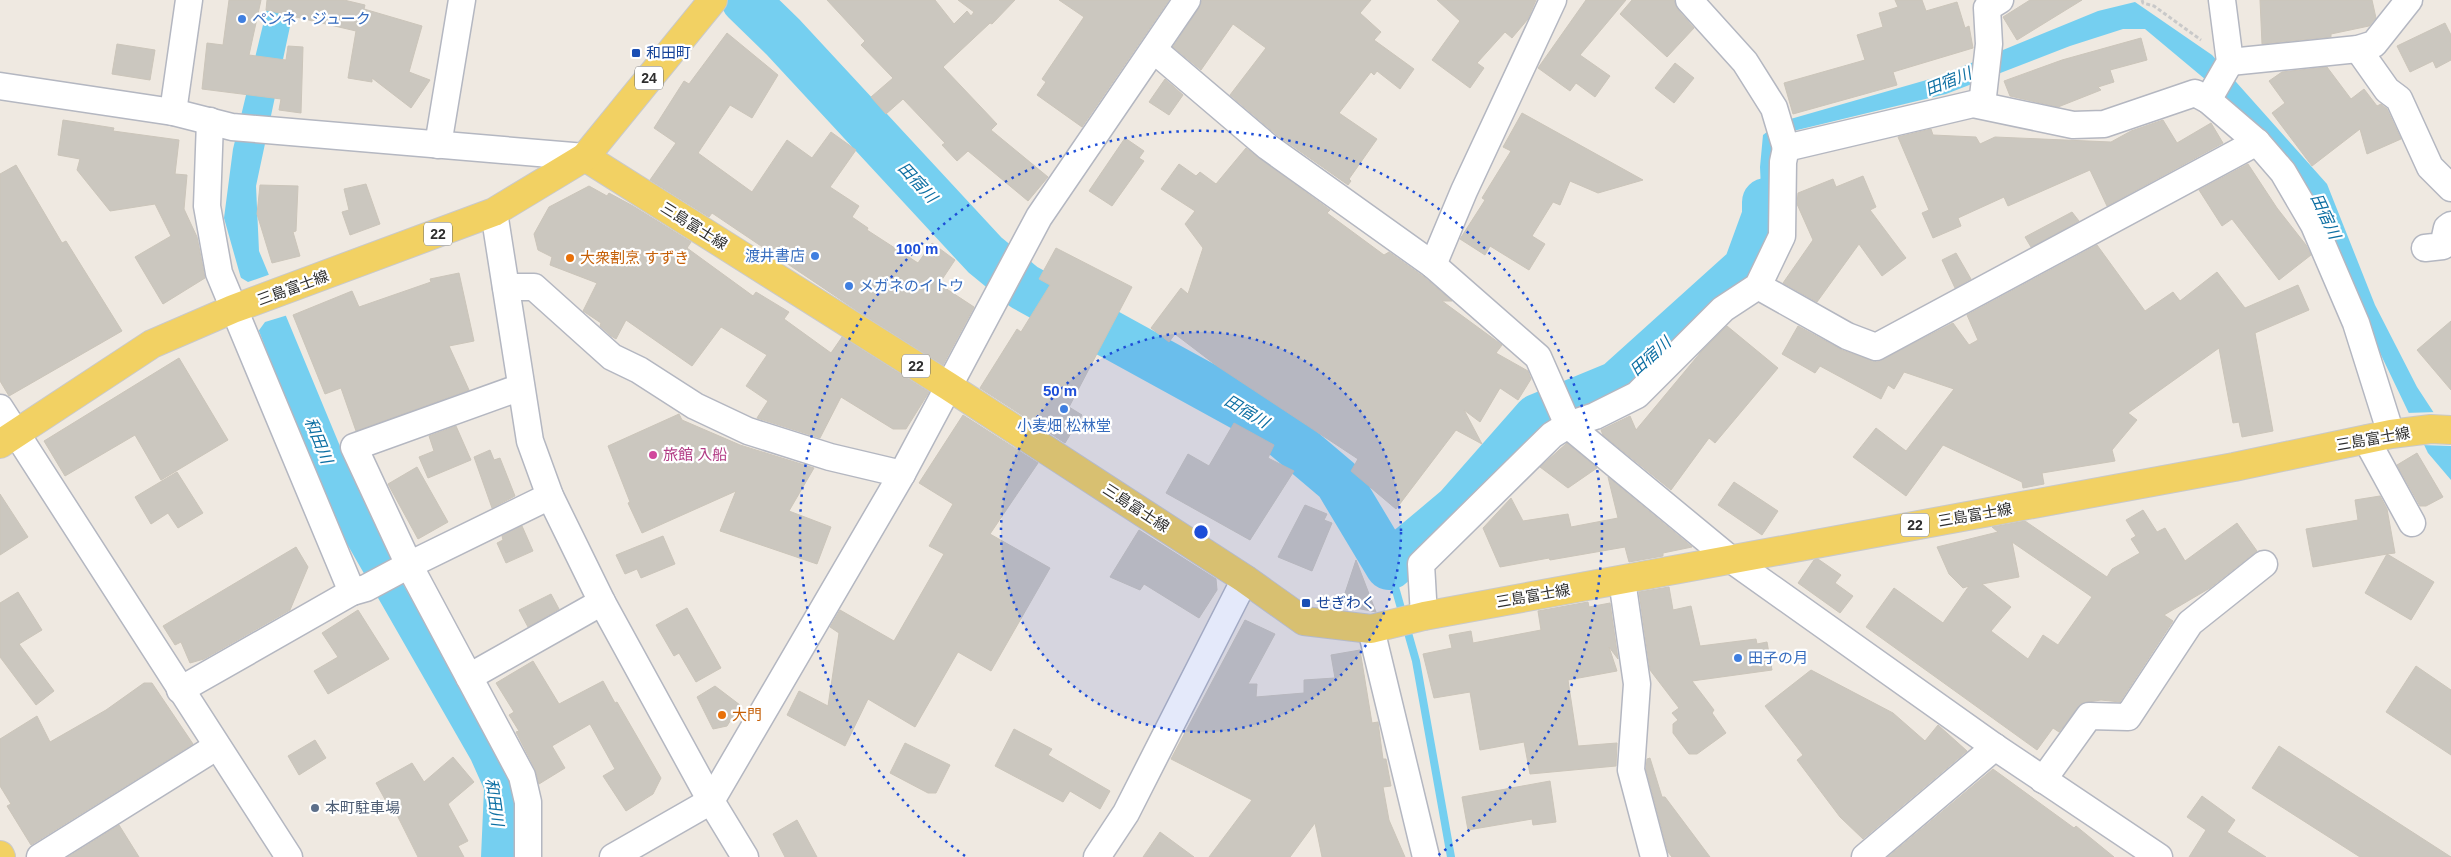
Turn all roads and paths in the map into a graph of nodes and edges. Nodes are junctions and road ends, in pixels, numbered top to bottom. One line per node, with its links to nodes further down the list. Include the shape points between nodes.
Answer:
1 (189, 0): 17 (street)
2 (462, 0): 20 (street)
3 (713, 0): 22 (main road, 24)
4 (1187, 0): 12 (street)
5 (1553, 0): 27 (street)
6 (1689, 0): 21 (street, via 1745,62 1774,108)
7 (2000, 0): 15 (street, via 1987,8 1989,44)
8 (2142, 0): 13 (path)
9 (2222, 0): 13 (street)
10 (2409, 0): 11 (street, via 2374,44)
11 (2358, 49): 13 (street); 23 (street, via 2387,90 2399,99 2430,168)
12 (1154, 50): 27 (street, via 1268,147); 31 (street, via 1039,217)
13 (2229, 64): 16 (street)
14 (0, 86): 17 (street)
15 (1982, 99): 16 (street, via 2073,125 2104,124 2194,93); 21 (street, via 1973,104)
16 (2208, 100): 19 (street)
17 (173, 112): 18 (street)
18 (221, 124): 20 (street); 30 (street, via 207,206 219,272)
19 (2257, 142): 28 (street, via 1876,347 1847,336); 36 (street, via 2283,172 2314,225 2356,322)
20 (438, 145): 22 (street)
21 (1786, 148): 28 (street, via 1782,236)
22 (585, 157): 24 (main road, 三島富士線 / 22); 31 (main road, 三島富士線 / 22)
23 (2451, 188)
24 (494, 212): 29 (street); 30 (main road, 三島富士線 / 22)
25 (2451, 225): 26 (street, via 2447,228 2443,246)
26 (2425, 248)
27 (1433, 264): 34 (street, via 1538,358)
28 (1758, 286): 34 (street, via 1723,309 1637,394)
29 (506, 287): 32 (street); 38 (street, via 534,287 612,357 639,370 695,406 748,432 830,457)
30 (239, 307): 37 (main road, 三島富士線 / 22, via 152,344); 46 (street)
31 (948, 386): 38 (street); 44 (main road, 三島富士線 / 22)
32 (520, 387): 39 (street, via 530,441); 43 (street, via 354,447)
33 (0, 408): 37 (street)
34 (1568, 425): 41 (street); 48 (street, via 1552,435 1420,564)
35 (2449, 430): 36 (main road, 三島富士線 / 22)
36 (2388, 435): 40 (street); 41 (main road, 三島富士線 / 22)
37 (8, 439): 51 (street)
38 (902, 474): 55 (street)
39 (550, 496): 43 (street); 47 (street)
40 (2412, 523)
41 (1729, 558): 45 (main road, 三島富士線 / 22); 53 (street)
42 (2264, 564): 54 (street, via 2190,623 2128,717 2089,716)
43 (406, 566): 46 (street); 50 (street)
44 (1245, 579): 49 (main road, 三島富士線 / 22, via 1304,621); 61 (street, via 1126,813)
45 (1622, 580): 48 (main road, 三島富士線 / 22); 63 (street, via 1637,684 1631,770)
46 (359, 590): 51 (street)
47 (602, 602): 50 (street); 55 (street)
48 (1422, 616): 49 (main road, 三島富士線 / 22)
49 (1379, 627): 62 (street)
50 (469, 677): 58 (street, via 522,776 528,802)
51 (180, 690): 52 (street)
52 (216, 747): 56 (street); 57 (street)
53 (1995, 748): 54 (street); 64 (street)
54 (2043, 780): 65 (street)
55 (711, 801): 59 (street); 60 (street)
56 (40, 857)
57 (288, 857)
58 (528, 857)
59 (613, 857)
60 (744, 857)
61 (1097, 857)
62 (1426, 857)
63 (1654, 857)
64 (1865, 857)
65 (2159, 857)

